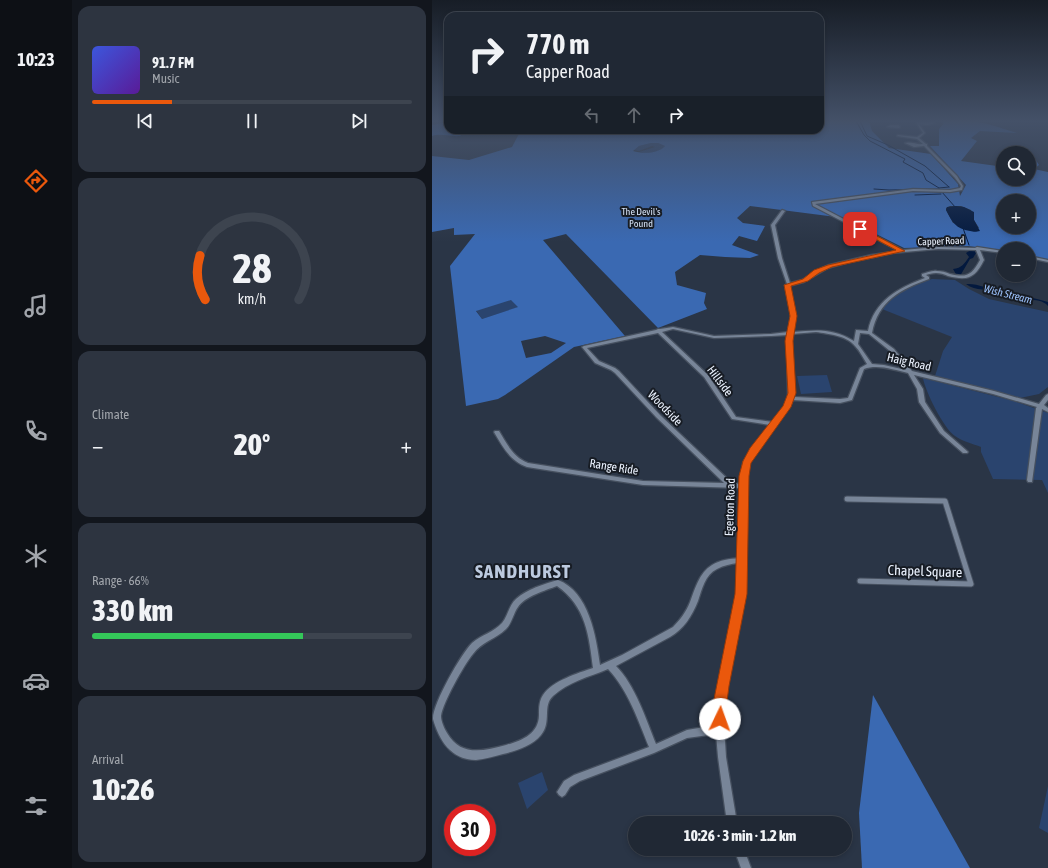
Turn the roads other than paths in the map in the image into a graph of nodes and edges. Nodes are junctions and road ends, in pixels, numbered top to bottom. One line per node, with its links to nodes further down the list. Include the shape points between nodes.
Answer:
1 (941, 162): 4 (street, via 962,186 960,190 913,190 813,203)
2 (783, 211): 8 (street, via 773,225)
3 (977, 248): 4 (street, Capper Road); 5 (street, Capper Road); 10 (street, via 982,260 975,271 960,279 937,272 923,275 928,278 906,287 886,301 873,318)
4 (902, 251): 8 (street, Capper Road, via 830,266 806,280)
5 (996, 251)
6 (1036, 258): 7 (street)
7 (1048, 261)
8 (788, 284): 11 (street, via 793,316)
9 (658, 330): 11 (street, via 673,328 714,337); 19 (street, Hillside, via 706,376 734,418); 23 (street, Woodside, via 584,347 597,362 613,368 658,416)
10 (870, 333): 12 (street, via 858,331); 14 (street, via 892,350)
11 (790, 334): 12 (street, via 816,331 833,333); 16 (street)
12 (856, 344): 13 (street)
13 (870, 365): 14 (street, Haig Road); 16 (street, Haig Road, via 862,368 850,399 840,401)
14 (910, 372): 17 (street, Haig Road); 21 (street, via 920,389 922,402 942,432)
15 (1048, 396): 17 (street)
16 (791, 398): 19 (street, Egerton Road)
17 (1040, 406): 18 (street, Haig Road); 22 (street)
18 (1048, 410)
19 (774, 424): 24 (street, Egerton Road, via 746,463)
20 (497, 432): 23 (street, Range Ride, via 501,442 516,460 527,466 643,483)
21 (965, 452)
22 (1030, 480)
23 (731, 486): 24 (street, Range Ride)
24 (744, 486): 26 (street, Egerton Road)
25 (847, 499): 27 (street, Chapel Square, via 945,501 971,584)
26 (742, 560): 28 (street, via 718,564 707,572 683,622 676,629); 30 (street, Egerton Road, via 741,594 719,709)
27 (860, 581)
28 (609, 665): 29 (street); 31 (street, via 615,670 630,696)
29 (597, 669): 29 (street, via 589,626 579,602 566,587 558,583 540,588 518,601 504,626 481,640 464,661 437,717 441,734 446,742 458,751 472,755 502,750 522,743 535,736 542,727 542,708 546,698 553,691)
30 (720, 729): 31 (street, via 687,734); 33 (street, Egerton Road)
31 (654, 749): 32 (street, via 577,778 567,784)
32 (562, 792)
33 (731, 816)
34 (742, 856): 35 (street)
35 (746, 868)

